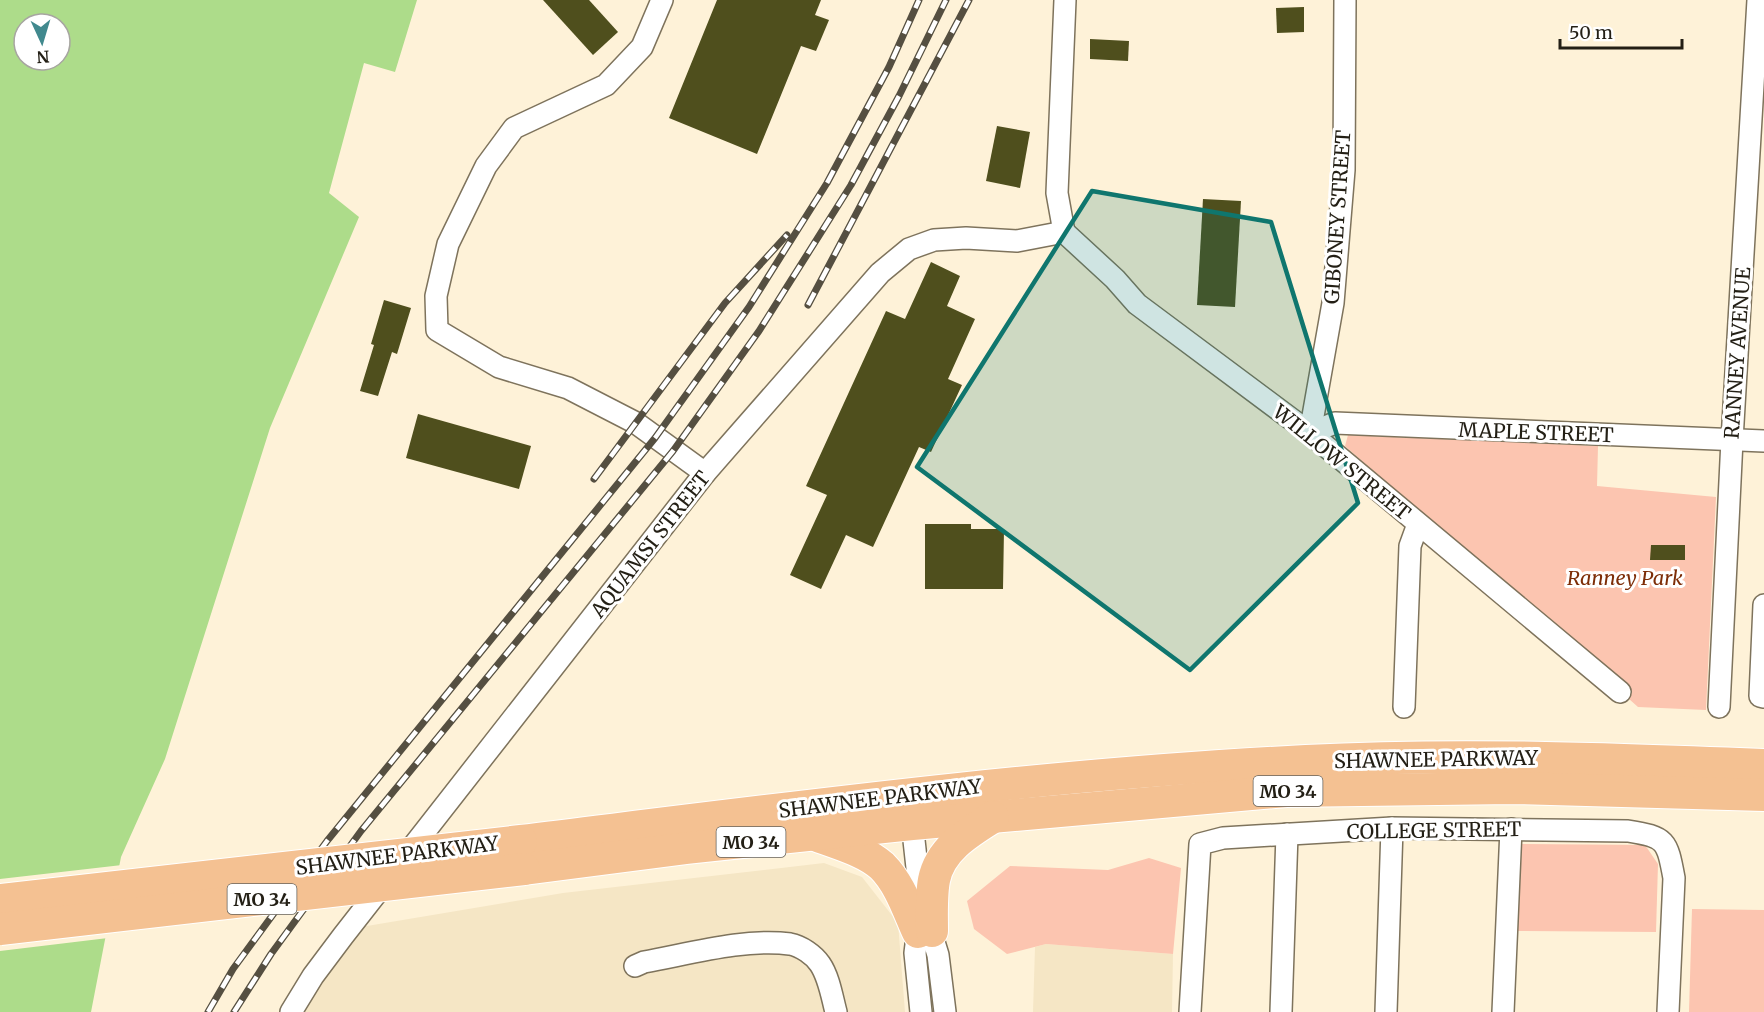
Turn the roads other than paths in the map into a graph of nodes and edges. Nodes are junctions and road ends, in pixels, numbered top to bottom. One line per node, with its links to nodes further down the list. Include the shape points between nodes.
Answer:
1 (662, 0): 10 (street, via 642,47 606,85 514,128 486,166 448,244 436,296 437,330 499,367 568,388 636,423)
2 (1065, 0): 6 (street, via 1057,193)
3 (1345, 0): 7 (street, GIBONEY STREET, via 1343,182 1333,303)
4 (1758, 0): 5 (street, RANNEY AVENUE)
5 (1757, 137): 8 (street, RANNEY AVENUE)
6 (1064, 232): 7 (street, WILLOW STREET, via 1137,304); 10 (street, AQUAMSI STREET, via 1017,241 934,240 909,249 880,273)
7 (1310, 432): 8 (street, MAPLE STREET, via 1335,423); 11 (street, WILLOW STREET)
8 (1732, 440): 9 (street, MAPLE STREET); 16 (street, RANNEY AVENUE)
9 (1764, 441)
10 (705, 473): 30 (street, AQUAMSI STREET, via 313,976)
11 (1418, 524): 13 (street, WILLOW STREET); 15 (street, via 1410,546)
12 (1764, 605): 14 (street, via 1760,696)
13 (1620, 692)
14 (1764, 697)
15 (1404, 707)
16 (1719, 707)
17 (1764, 765): 19 (highway, SHAWNEE PARKWAY / MO 34, via 1578,758 1309,760 1048,779)
18 (1764, 795): 20 (highway, SHAWNEE PARKWAY / MO 34, via 1513,788 1286,791)
19 (911, 809): 20 (highway, SHAWNEE PARKWAY / MO 34); 24 (highway, SHAWNEE PARKWAY / MO 34); 25 (highway, SHAWNEE PARKWAY / MO 34); 27 (street)
20 (994, 816): 27 (highway, via 962,837 942,858)
21 (1392, 828): 22 (street, COLLEGE STREET); 23 (street, COLLEGE STREET); 36 (street)
22 (1511, 829): 37 (street); 38 (street, COLLEGE STREET, via 1628,831 1653,835 1665,844 1674,878)
23 (1287, 834): 34 (street, COLLEGE STREET, via 1223,838 1200,844); 35 (street)
24 (814, 835): 25 (highway, SHAWNEE PARKWAY / MO 34, via 687,848); 27 (highway, via 855,850 881,866)
25 (523, 855): 26 (highway, SHAWNEE PARKWAY / MO 34, bridge); 28 (highway, SHAWNEE PARKWAY / MO 34, bridge)
26 (0, 900)
27 (924, 923): 32 (street, via 915,953); 33 (street, via 938,955)
28 (0, 929)
29 (635, 966): 31 (street, via 735,946 793,945 820,964)
30 (291, 1012)
31 (836, 1012)
32 (921, 1012)
33 (945, 1012)
34 (1190, 1012)
35 (1281, 1012)
36 (1386, 1012)
37 (1503, 1012)
38 (1668, 1012)

